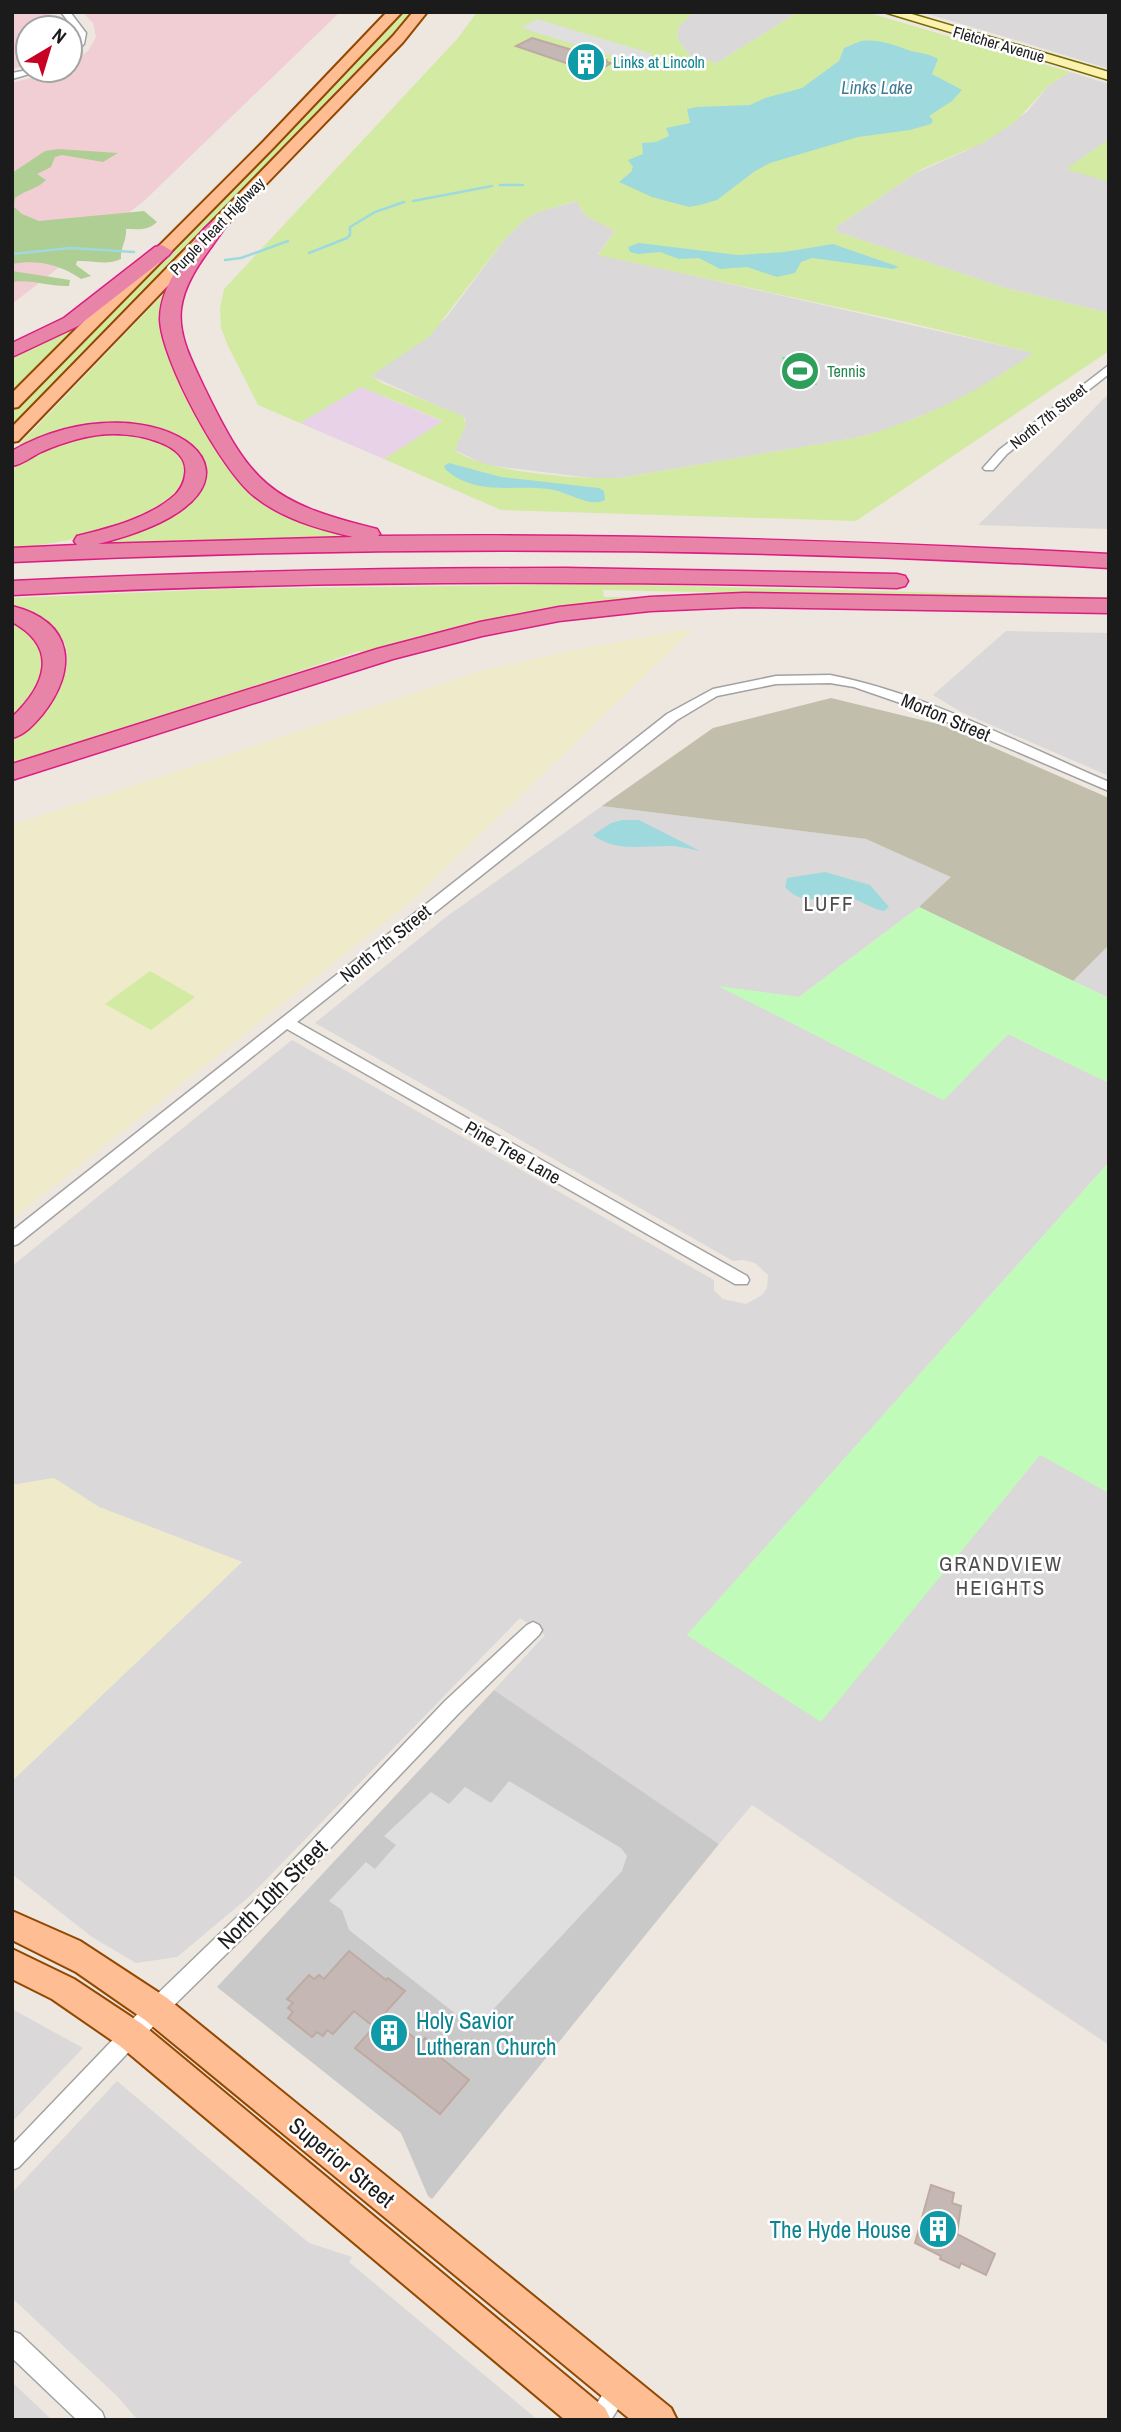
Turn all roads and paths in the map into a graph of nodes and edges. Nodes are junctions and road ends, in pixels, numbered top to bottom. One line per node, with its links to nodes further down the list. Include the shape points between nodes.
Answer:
1 (395, 12): 6 (main road, Purple Heart Highway)
2 (419, 12): 5 (main road, Purple Heart Highway)
3 (890, 12): 4 (street, Fletcher Avenue)
4 (1109, 76)
5 (218, 226): 10 (main road, Purple Heart Highway); 13 (highway, via 181,278 170,322 177,352 230,457 267,495 302,514 365,533)
6 (162, 251): 7 (highway, via 71,322); 9 (main road, Purple Heart Highway)
7 (12, 351)
8 (1109, 368): 12 (street, North 7th Street)
9 (12, 403)
10 (12, 437)
11 (12, 460): 14 (highway, via 67,434 124,428 152,432 182,445 197,471 194,485 180,501 138,524 94,539)
12 (989, 468)
13 (428, 542): 14 (highway); 15 (highway, via 787,545)
14 (12, 554)
15 (1109, 561)
16 (12, 569): 17 (highway, via 569,556)
17 (1109, 570)
18 (12, 589): 19 (highway, via 509,575 832,579)
19 (1109, 589)
20 (1109, 606): 24 (highway, via 755,600 559,614 385,654)
21 (12, 613): 23 (highway, via 44,630 56,659 41,702)
22 (776, 680): 25 (street, Morton Street, via 830,679 885,692); 26 (street, North 7th Street, via 713,693 672,717)
23 (12, 731)
24 (12, 772)
25 (1109, 788)
26 (286, 1022): 27 (street, North 7th Street); 28 (street, Pine Tree Lane)
27 (12, 1240)
28 (741, 1280)
29 (533, 1630): 32 (street, North 10th Street)
30 (12, 1924): 32 (main road, Superior Street, via 116,1979)
31 (12, 1963): 33 (main road, Superior Street, via 63,1989)
32 (156, 2009): 33 (street, North 10th Street); 36 (main road, Superior Street)
33 (131, 2035): 34 (street, North 10th Street); 38 (main road, Superior Street)
34 (12, 2160)
35 (12, 2342): 37 (street)
36 (620, 2388): 38 (street); 39 (main road, Superior Street)
37 (94, 2420)
38 (595, 2420)
39 (659, 2420)

